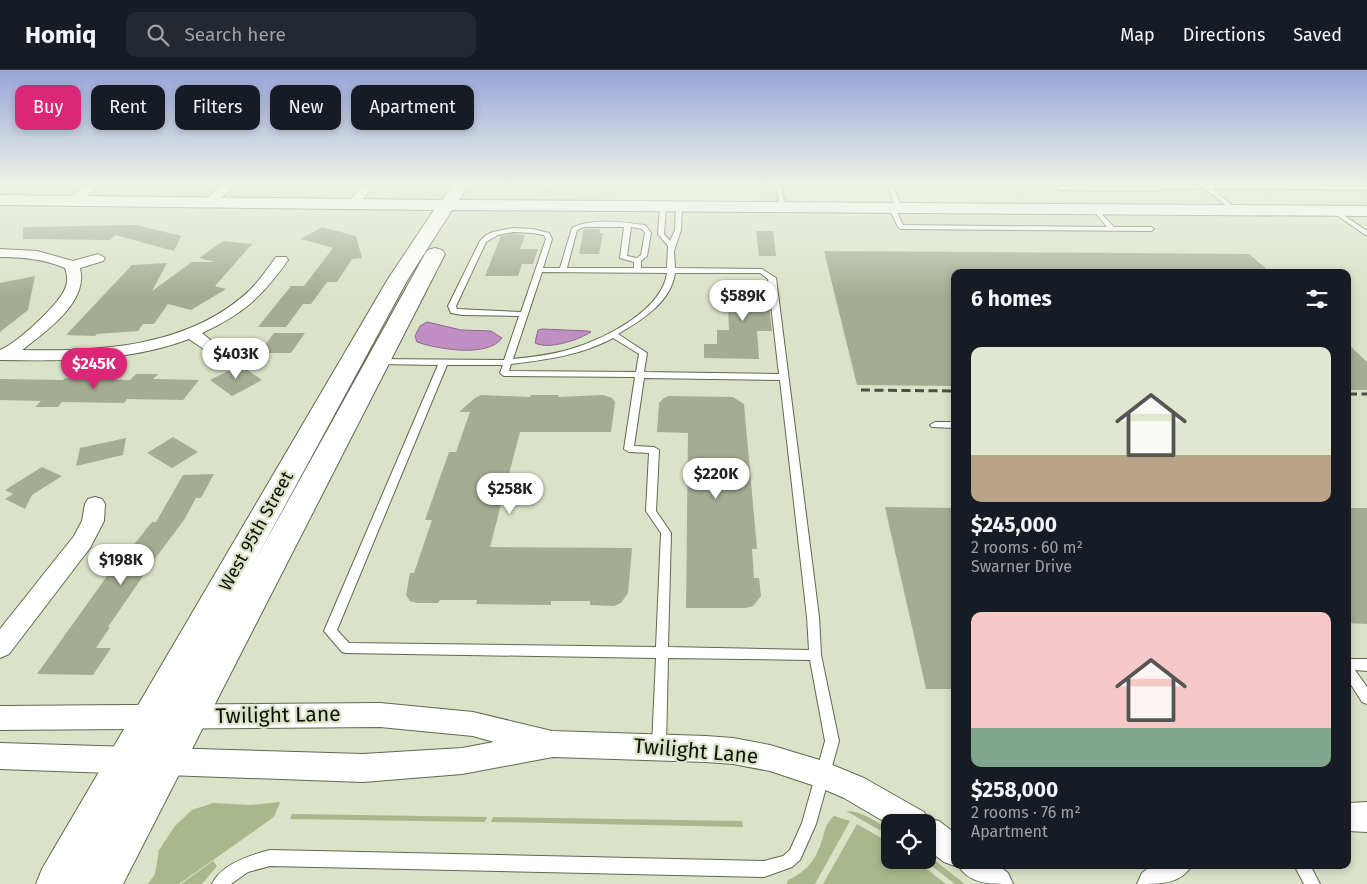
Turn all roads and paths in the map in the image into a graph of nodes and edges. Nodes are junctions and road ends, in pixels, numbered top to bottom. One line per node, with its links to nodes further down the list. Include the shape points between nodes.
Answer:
1 (441, 221): 43 (main road, West 95th Street, via 398,279)
2 (449, 221): 27 (main road, West 95th Street, via 440,244)
3 (666, 221): 12 (lane, via 661,234)
4 (674, 221): 12 (lane, via 677,236)
5 (899, 221): 9 (lane, via 901,227)
6 (1105, 221): 9 (lane)
7 (1348, 221): 11 (lane)
8 (628, 225): 16 (lane, via 623,258); 16 (lane, via 644,227 648,233 644,256); 19 (lane, via 583,224 574,229)
9 (1112, 229): 10 (lane)
10 (1152, 229)
11 (1367, 234)
12 (671, 246): 21 (lane)
13 (0, 253): 17 (street, via 39,255)
14 (98, 258): 17 (street)
15 (281, 260): 23 (street, via 252,296 220,318)
16 (638, 260): 20 (lane)
17 (72, 266): 26 (street, via 75,284 68,299)
18 (539, 270): 19 (lane); 22 (lane); 22 (lane, via 549,239 547,234 539,231 489,234 452,306 454,311)
19 (563, 270): 20 (lane)
20 (637, 271): 21 (lane)
21 (672, 271): 24 (lane, via 669,281 647,312); 31 (lane, via 762,271 772,278)
22 (524, 314): 29 (lane)
23 (190, 332): 25 (street); 26 (street, via 146,346 105,354)
24 (614, 335): 29 (lane, via 573,352); 30 (lane, via 643,353)
25 (211, 347)
26 (3, 355)
27 (377, 361): 28 (lane); 42 (main road, West 95th Street)
28 (444, 362): 29 (lane); 36 (lane, via 330,631 346,648)
29 (508, 362): 30 (lane, via 504,374)
30 (639, 375): 31 (lane); 36 (lane, via 629,449 654,450 651,511 666,533)
31 (784, 377): 37 (lane)
32 (935, 425): 33 (lane)
33 (951, 425)
34 (95, 504): 35 (street, via 93,522 82,542)
35 (0, 648)
36 (663, 652): 37 (lane); 46 (lane)
37 (815, 655): 50 (lane, via 832,741)
38 (1351, 664): 39 (lane)
39 (1367, 665)
40 (1351, 674): 41 (lane)
41 (1367, 698)
42 (189, 716): 43 (street, Twilight Lane); 45 (street, Twilight Lane, via 380,714 474,724); 49 (main road, West 95th Street)
43 (152, 717): 44 (street, Twilight Lane); 48 (main road, West 95th Street)
44 (0, 718)
45 (553, 744): 46 (street, Twilight Lane); 49 (street, Twilight Lane, via 462,761 363,768)
46 (658, 746): 50 (street, Twilight Lane, via 732,751 770,758)
47 (0, 756): 48 (street, Twilight Lane)
48 (128, 760): 49 (street, Twilight Lane); 59 (main road, West 95th Street)
49 (165, 761): 60 (main road, West 95th Street)
50 (823, 775): 51 (street, Twilight Lane); 61 (lane, via 809,824 795,855 776,867 270,858 238,869)
51 (900, 814)
52 (1351, 817): 53 (street)
53 (1367, 817)
54 (936, 838): 55 (street)
55 (951, 848)
56 (978, 869): 62 (street)
57 (1172, 869): 63 (street)
58 (1304, 869): 64 (lane)
59 (57, 884)
60 (100, 884)
61 (220, 884)
62 (997, 884)
63 (1153, 884)
64 (1312, 884)

